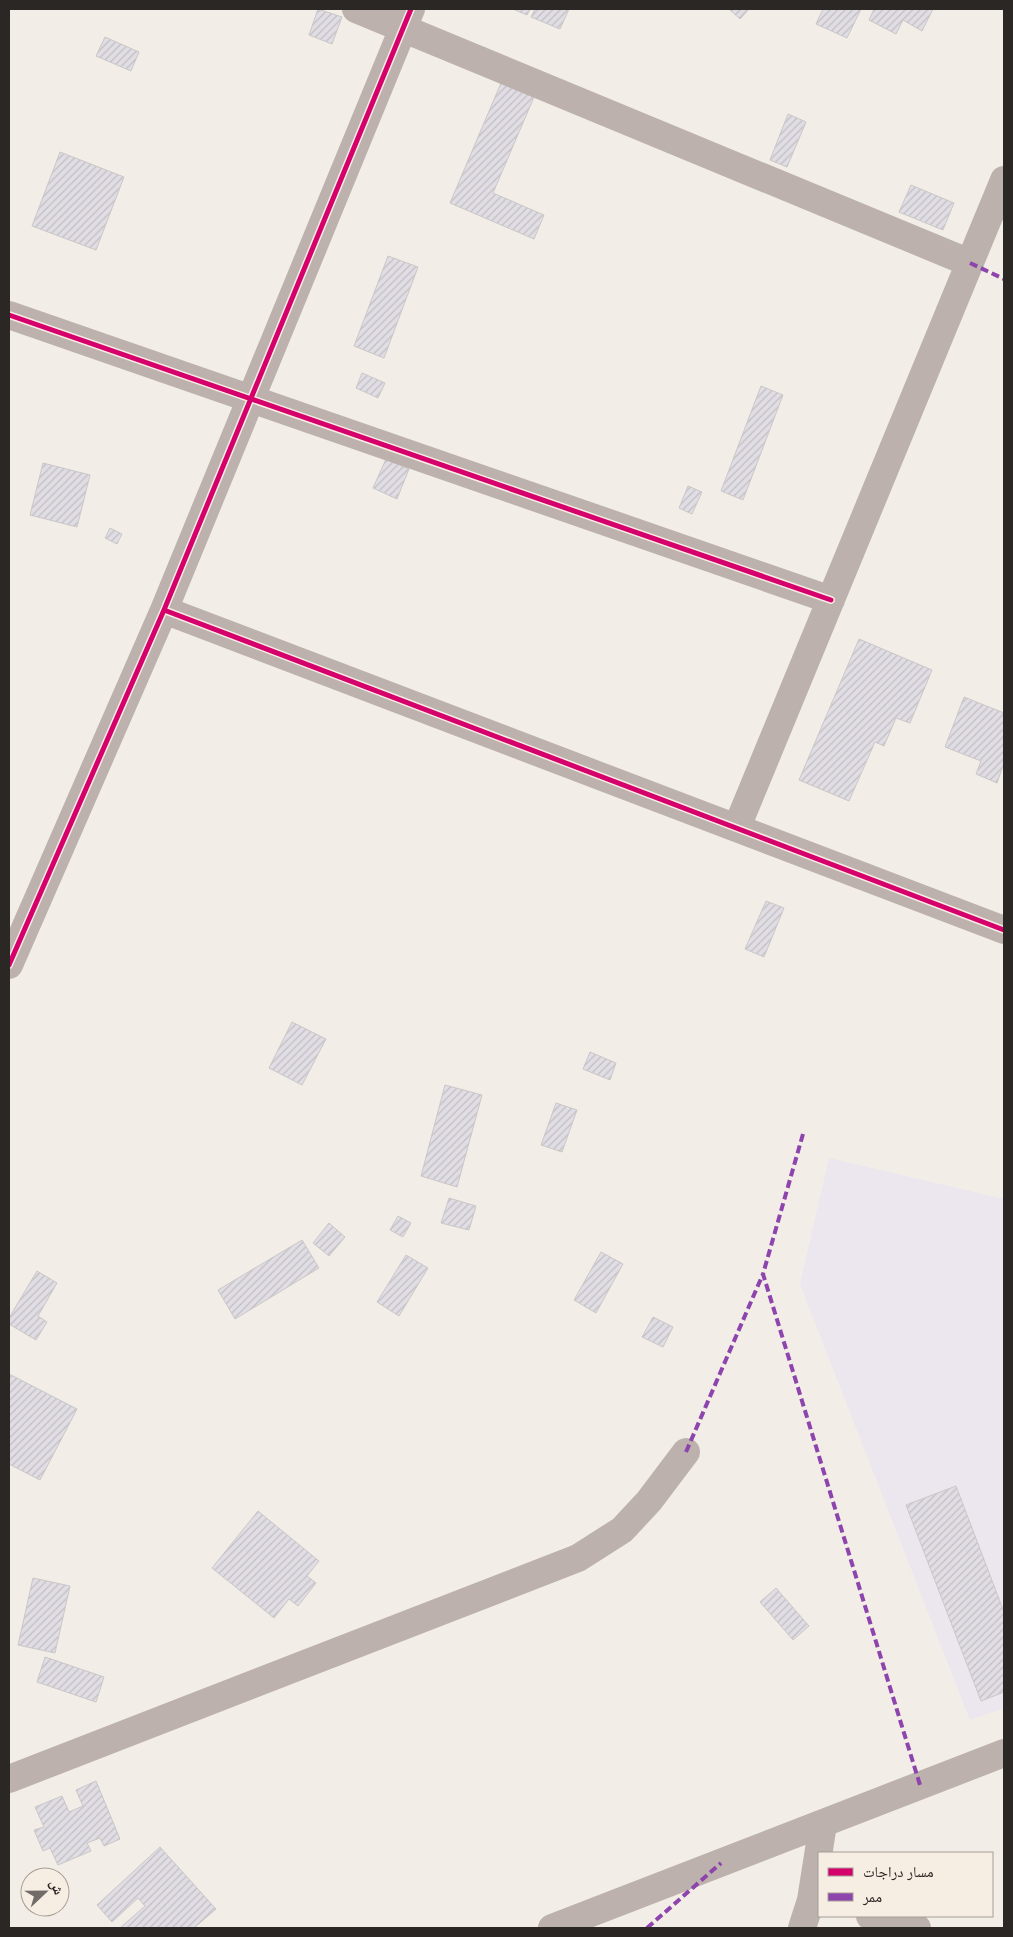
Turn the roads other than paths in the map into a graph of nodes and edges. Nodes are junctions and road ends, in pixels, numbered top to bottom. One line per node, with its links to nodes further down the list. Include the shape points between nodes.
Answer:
1 (356, 9): 2 (street)
2 (407, 18): 4 (street); 6 (street)
3 (1004, 180): 4 (street)
4 (970, 263): 7 (street)
5 (9, 315): 6 (street)
6 (251, 398): 7 (street); 8 (street)
7 (831, 600): 9 (street)
8 (164, 610): 9 (street); 11 (street)
9 (737, 827): 10 (street)
10 (1004, 930)
11 (9, 965)
12 (686, 1452): 14 (street, via 622,1530 578,1558)
13 (1004, 1753): 15 (street)
14 (9, 1779)
15 (822, 1824): 16 (street); 20 (street)
16 (819, 1852)
17 (818, 1868): 18 (street)
18 (815, 1901): 21 (street)
19 (874, 1917): 22 (street)
20 (552, 1928)
21 (802, 1928)
22 (917, 1928)

